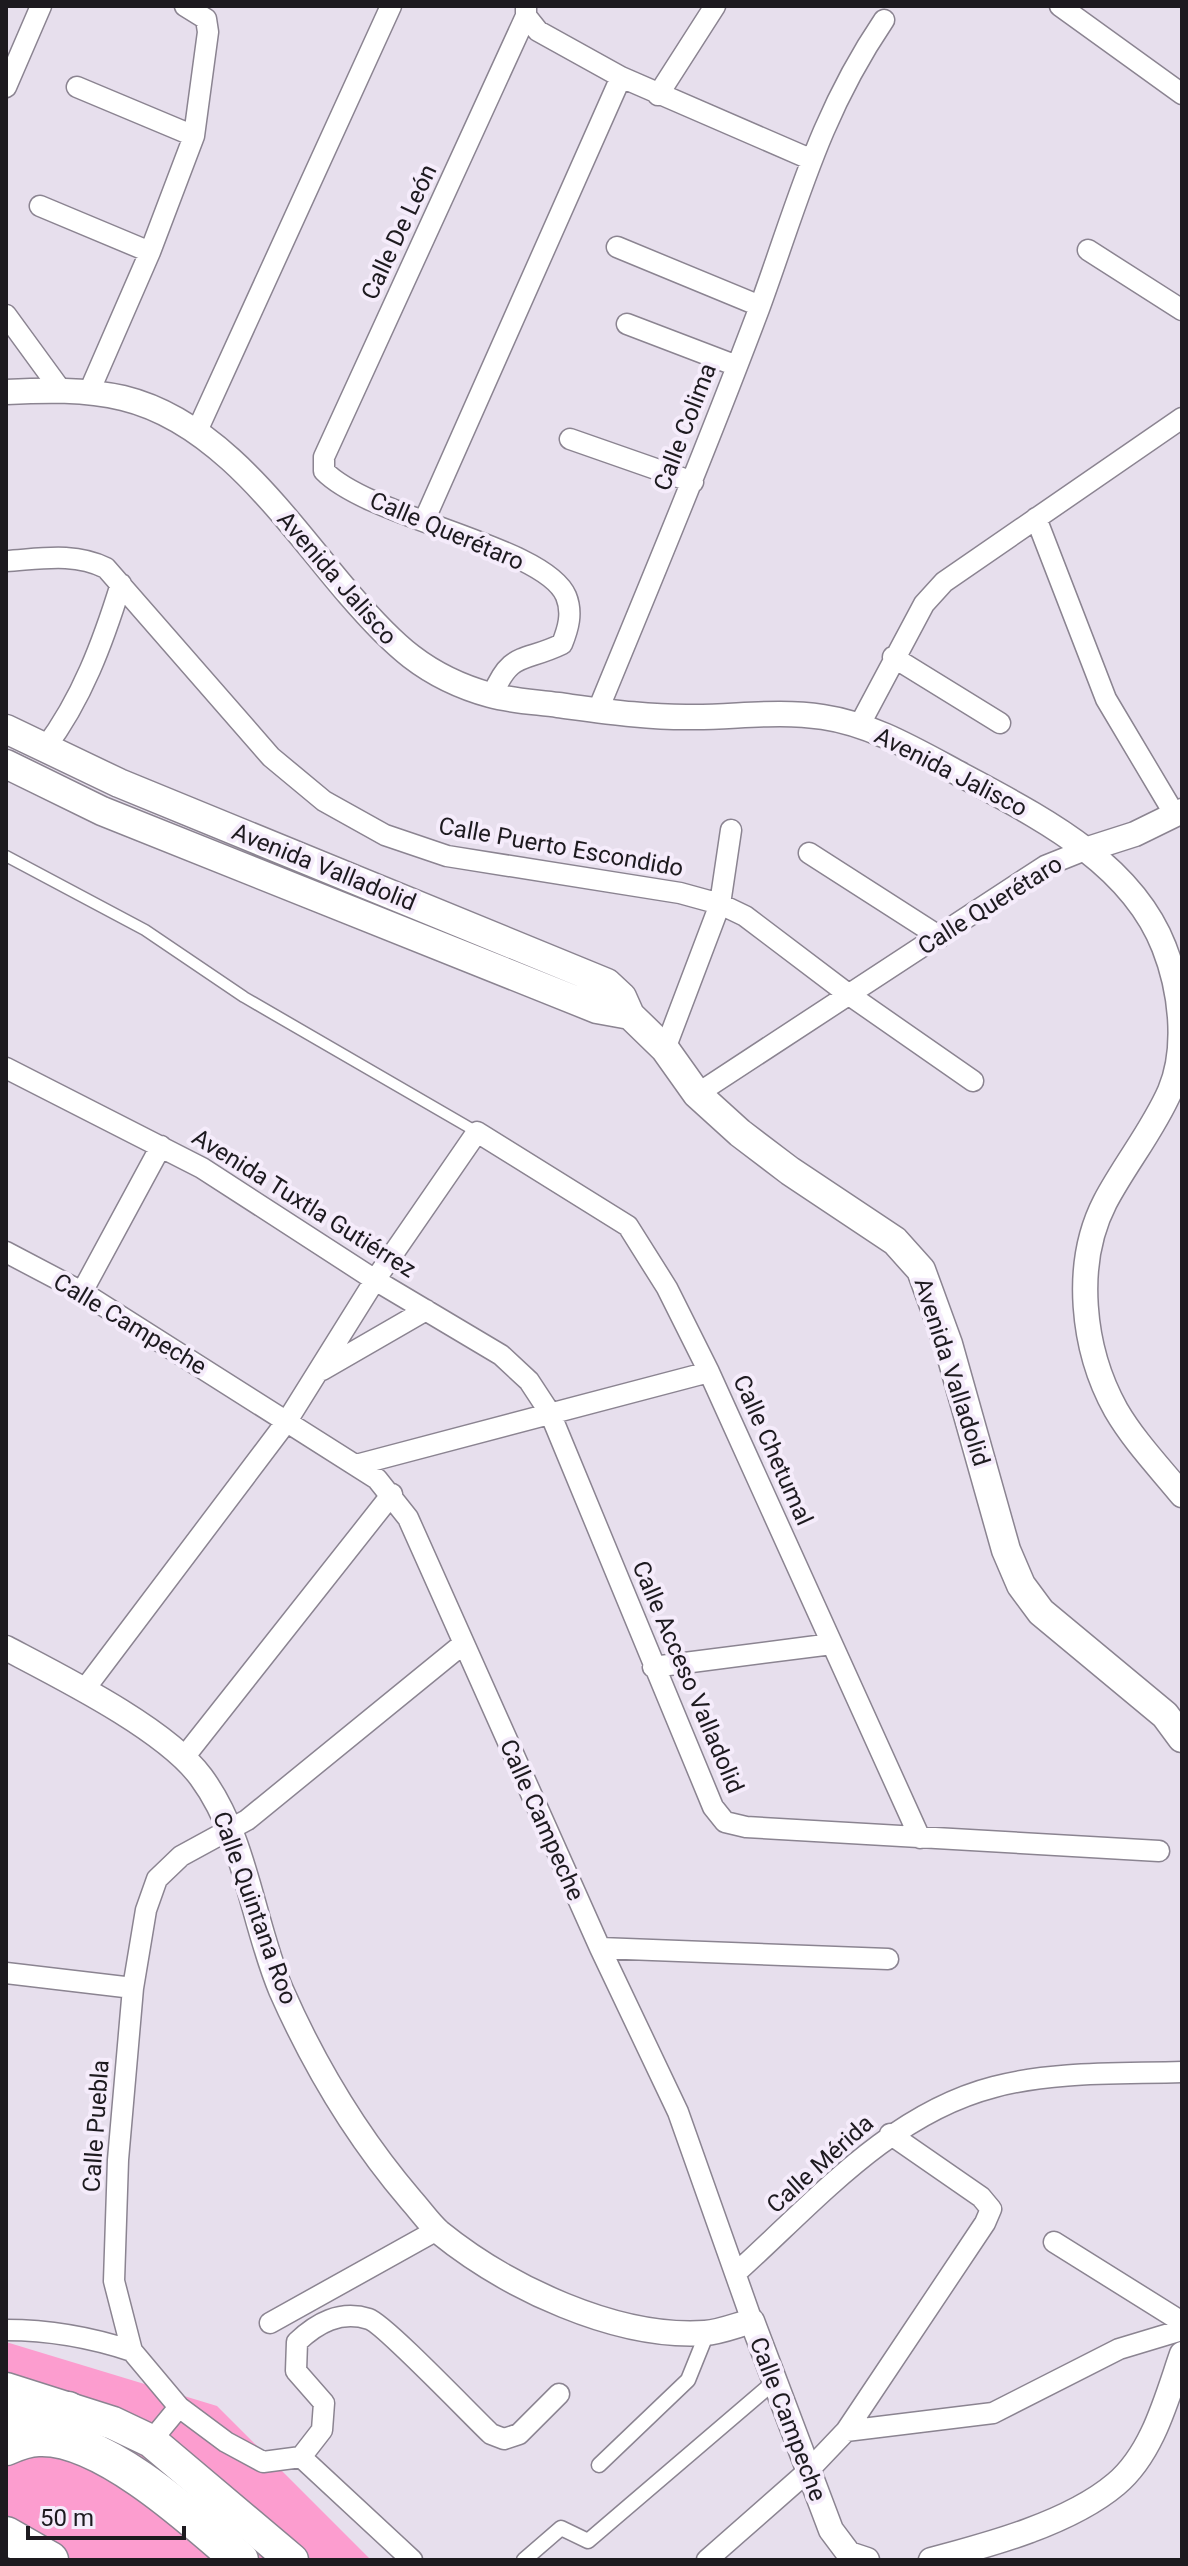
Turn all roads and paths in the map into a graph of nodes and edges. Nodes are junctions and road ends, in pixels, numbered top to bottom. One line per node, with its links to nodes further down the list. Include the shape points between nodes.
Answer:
1 (41, 6): 9 (street)
2 (185, 6): 13 (street, via 206,19 208,32)
3 (391, 6): 28 (street)
4 (715, 6): 12 (street)
5 (1060, 6): 11 (street)
6 (526, 11): 8 (street, via 538,31); 30 (street, Calle De León, via 324,457)
7 (884, 20): 14 (street, Calle Colima, via 838,93)
8 (621, 77): 12 (street); 33 (street)
9 (6, 87)
10 (77, 87): 13 (street)
11 (1182, 94)
12 (658, 95): 14 (street)
13 (194, 136): 18 (street)
14 (810, 159): 19 (street, Calle Colima)
15 (40, 206): 18 (street)
16 (617, 247): 19 (street)
17 (1088, 250): 20 (street)
18 (150, 252): 26 (street)
19 (760, 306): 23 (street, Calle Colima)
20 (1182, 310)
21 (6, 315): 24 (street)
22 (627, 324): 23 (street)
23 (737, 366): 31 (street, Calle Colima)
24 (60, 389): 25 (street, Avenida Jalisco); 26 (street, Avenida Jalisco)
25 (6, 392)
26 (89, 392): 28 (street, Avenida Jalisco, via 163,412)
27 (1182, 418): 32 (street)
28 (197, 431): 37 (street, Avenida Jalisco, via 249,478 386,637 414,662)
29 (570, 439): 31 (street)
30 (324, 471): 33 (street, Calle Querétaro, via 376,503)
31 (693, 482): 38 (street, Calle Colima)
32 (1036, 518): 36 (street, via 944,582 924,604); 44 (street, via 1106,699)
33 (424, 521): 37 (street, Calle Querétaro, via 525,562 549,575 566,596 570,622 562,644 518,658 502,670)
34 (6, 561): 35 (street, Calle Puerto Escondido, via 88,559)
35 (121, 584): 42 (street, via 106,634 66,720); 49 (street, Calle Puerto Escondido, via 271,757 324,801 385,835 447,856)
36 (893, 657): 39 (street); 40 (street)
37 (492, 696): 38 (street, Avenida Jalisco)
38 (598, 710): 40 (street, Avenida Jalisco, via 670,717 781,714)
39 (1000, 723)
40 (859, 726): 46 (street, Avenida Jalisco, via 1035,815)
41 (6, 729): 42 (main road, Avenida Valladolid)
42 (45, 748): 53 (main road, Avenida Valladolid, via 607,983 622,997)
43 (6, 764): 53 (main road, Avenida Valladolid, via 102,811 597,1009)
44 (1179, 813): 46 (street, Calle Querétaro)
45 (731, 830): 49 (street)
46 (1085, 850): 50 (street, Calle Querétaro, via 1045,866); 51 (street, Avenida Jalisco, via 1142,908)
47 (809, 853): 50 (street)
48 (6, 856): 58 (lane, via 145,930 244,997)
49 (720, 904): 52 (street, Calle Puerto Escondido, via 745,916); 54 (street)
50 (940, 937): 52 (street, Calle Querétaro)
51 (1178, 985): 70 (street, Avenida Jalisco, via 1178,1064 1169,1092 1103,1205 1090,1243 1085,1285 1088,1331 1100,1374 1116,1408)
52 (848, 994): 56 (street, Calle Puerto Escondido); 57 (street, Calle Querétaro)
53 (630, 1015): 54 (main road, Avenida Valladolid)
54 (665, 1049): 57 (main road, Avenida Valladolid)
55 (6, 1068): 59 (street, Avenida Tuxtla Gutiérrez)
56 (973, 1081)
57 (697, 1094): 76 (main road, Avenida Valladolid, via 765,1152 895,1241 921,1270 1021,1585 1041,1612 1165,1715)
58 (477, 1132): 61 (street); 65 (street, via 628,1226 667,1288)
59 (161, 1146): 61 (street, Avenida Tuxtla Gutiérrez); 62 (street)
60 (6, 1252): 62 (street, Calle Campeche)
61 (375, 1280): 63 (street, Avenida Tuxtla Gutiérrez); 64 (street)
62 (82, 1292): 67 (street, Calle Campeche)
63 (426, 1310): 64 (street); 66 (street, Avenida Tuxtla Gutiérrez, via 501,1355 529,1381)
64 (319, 1372): 67 (street)
65 (709, 1372): 66 (street, Calle Chetumal); 72 (street, Calle Chetumal)
66 (550, 1413): 68 (street, Calle Chetumal); 74 (street, Calle Acceso Valladolid)
67 (287, 1421): 68 (street, Calle Campeche); 75 (street)
68 (356, 1465): 69 (street, Calle Campeche)
69 (392, 1494): 71 (street, Calle Campeche, via 408,1518); 77 (street)
70 (1182, 1495)
71 (463, 1644): 78 (street, Calle Puebla, via 247,1820); 81 (street, Calle Campeche)
72 (832, 1644): 74 (street); 79 (street, Calle Chetumal)
73 (6, 1648): 75 (street, Calle Quintana Roo)
74 (653, 1667): 79 (street, Calle Acceso Valladolid, via 713,1807 725,1822)
75 (84, 1690): 77 (street, Calle Quintana Roo)
76 (1182, 1738)
77 (185, 1756): 78 (street, Calle Quintana Roo, via 219,1803)
78 (229, 1827): 84 (street, Calle Puebla, via 181,1856 157,1879 146,1910); 87 (street, Calle Quintana Roo, via 281,1990 317,2063 358,2131)
79 (920, 1838): 80 (street, Calle Acceso Valladolid)
80 (1159, 1851)
81 (600, 1948): 82 (street); 89 (street, Calle Campeche, via 683,2123)
82 (888, 1959)
83 (6, 1973): 84 (street)
84 (133, 1988): 96 (street, Calle Puebla, via 114,2281)
85 (1182, 2072): 86 (street, Calle Mérida, via 1049,2077 995,2087 942,2105)
86 (890, 2134): 89 (street, Calle Mérida); 104 (street, via 991,2209)
87 (437, 2230): 92 (street); 95 (street, Calle Quintana Roo, via 491,2267 603,2319)
88 (1054, 2242): 91 (street)
89 (736, 2273): 90 (street, Calle Campeche)
90 (752, 2321): 95 (street, Calle Quintana Roo); 98 (street, Calle Campeche)
91 (1182, 2322)
92 (270, 2323)
93 (6, 2330): 96 (street, via 68,2334)
94 (1182, 2330): 104 (street, via 1119,2349 993,2413)
95 (707, 2333): 108 (street, via 688,2380)
96 (132, 2351): 101 (street, Calle Puebla)
97 (1182, 2354): 118 (street, via 1145,2447 1117,2483 1056,2519)
98 (774, 2382): 109 (street, Calle Campeche); 115 (street, via 588,2541 561,2528)
99 (6, 2389): 102 (main road)
100 (559, 2394): 107 (street, via 519,2434 504,2439 491,2434 372,2320 344,2316 318,2323 297,2342 296,2371 324,2403 322,2430)
101 (179, 2407): 105 (street); 107 (street, Calle Puebla, via 263,2462)
102 (68, 2410): 103 (highway); 105 (main road)
103 (6, 2425)
104 (846, 2431): 109 (street)
105 (151, 2441): 113 (main road)
106 (6, 2447): 111 (highway, via 42,2438 92,2453 155,2488)
107 (301, 2457): 114 (street)
108 (599, 2465)
109 (807, 2472): 116 (street); 117 (street, Calle Campeche, via 831,2530 849,2554)
110 (6, 2535): 112 (highway)
111 (231, 2555)
112 (50, 2560)
113 (292, 2560)
114 (412, 2560)
115 (524, 2560)
116 (707, 2560)
117 (867, 2560)
118 (931, 2560)

